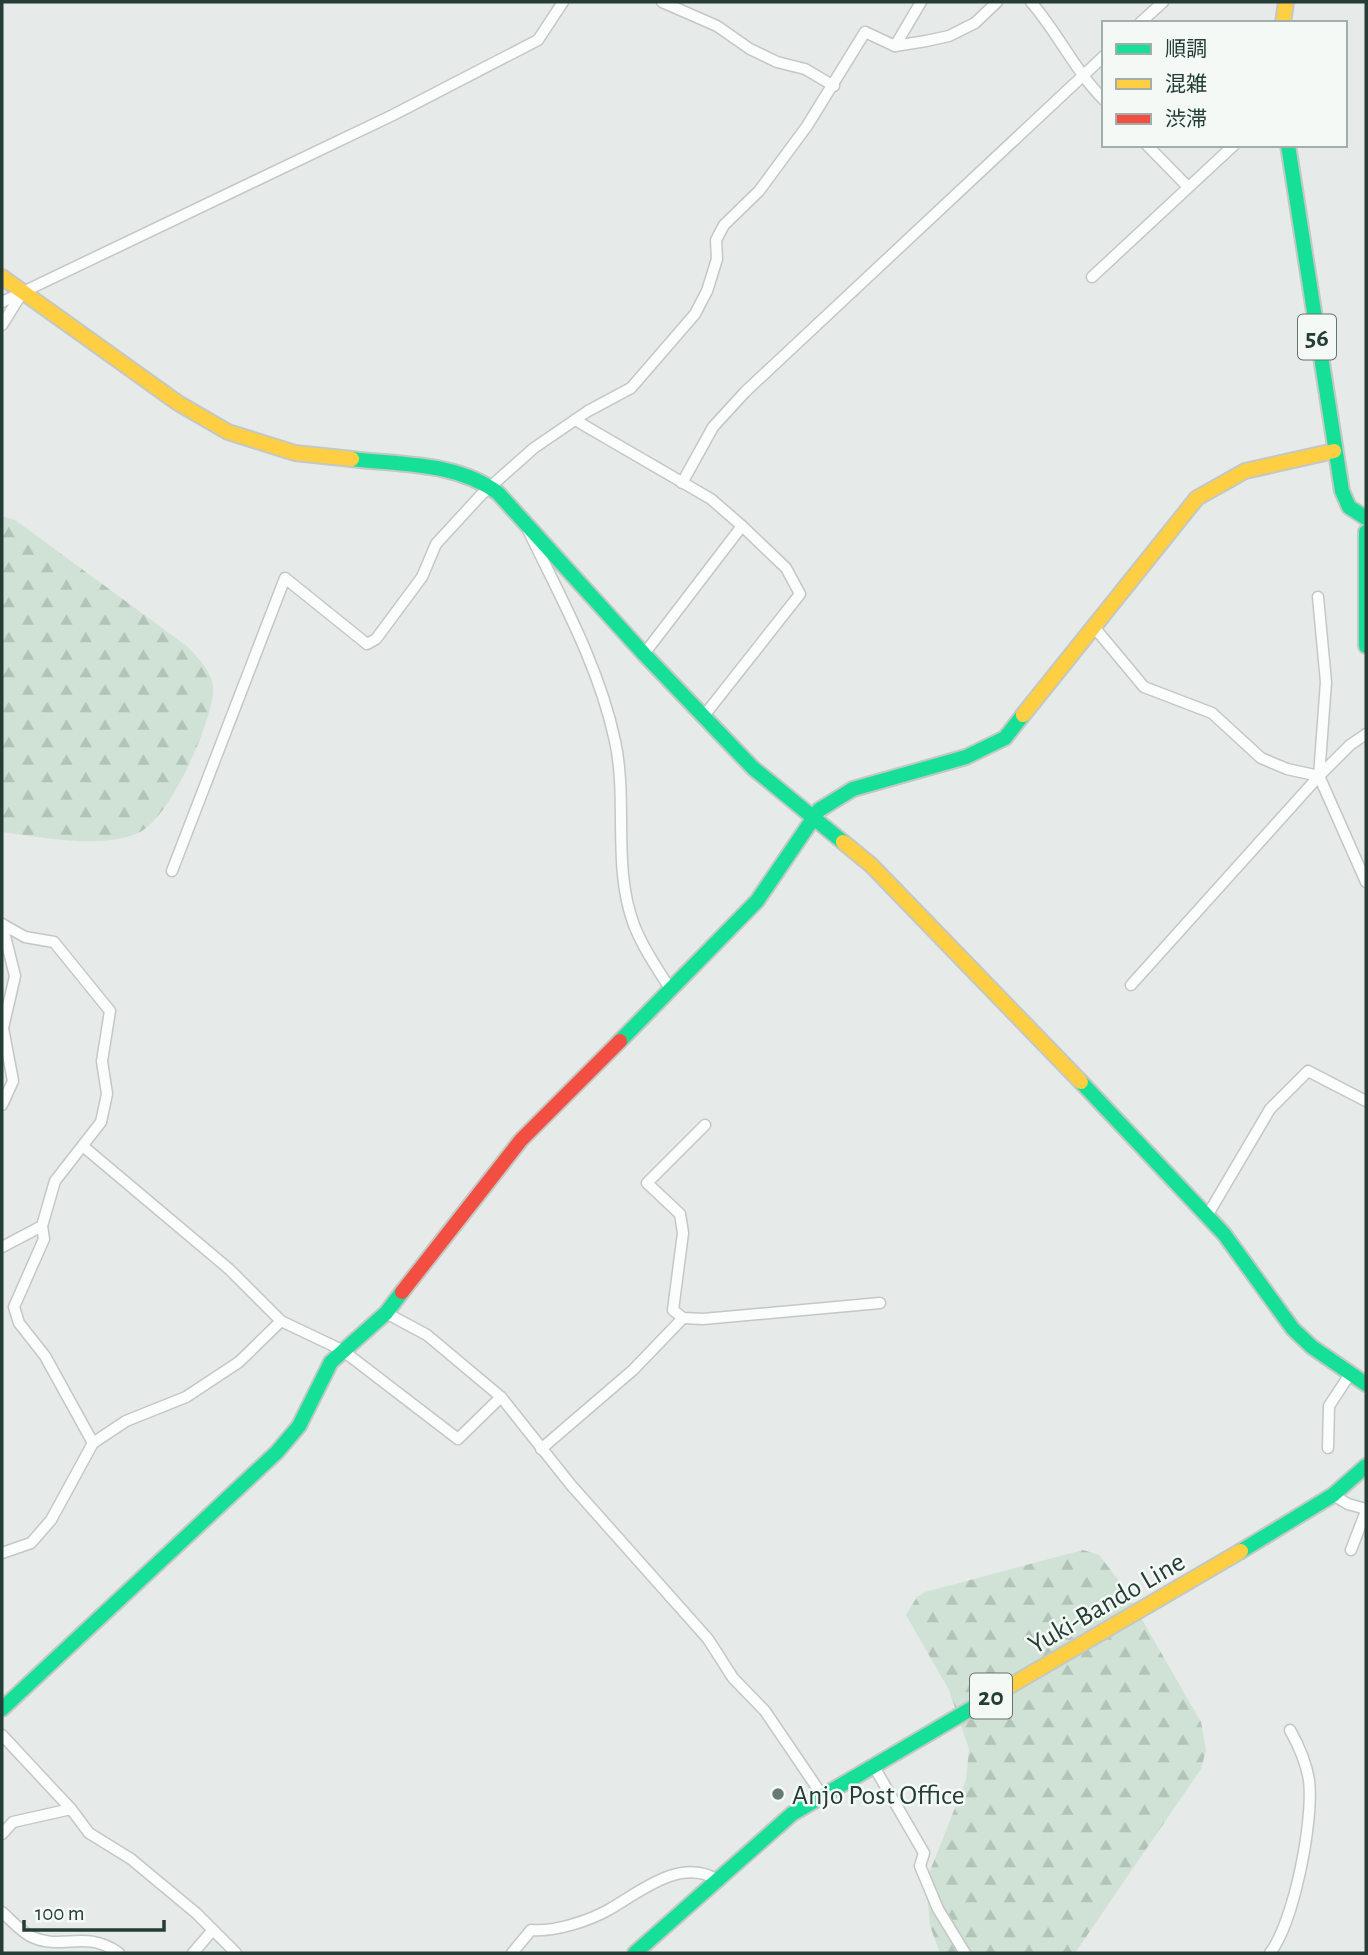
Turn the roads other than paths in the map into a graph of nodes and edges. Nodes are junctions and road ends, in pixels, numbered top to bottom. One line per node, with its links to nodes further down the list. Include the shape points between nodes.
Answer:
1 (563, 2): 21 (street, via 538,40 393,115)
2 (662, 2): 13 (street)
3 (921, 2): 10 (street)
4 (998, 2): 10 (street, via 975,23 950,36)
5 (1031, 2): 12 (street, via 1055,30)
6 (1163, 2): 8 (street)
7 (1286, 2): 9 (street)
8 (1142, 21)
9 (1283, 21)
10 (895, 46): 13 (street, via 865,32)
11 (1102, 57): 12 (street)
12 (1081, 76): 14 (street); 26 (street, via 745,392 713,427)
13 (834, 86): 24 (street, via 759,191 724,225 716,240 717,259 707,291 695,314 631,388)
14 (1102, 98)
15 (1149, 147): 18 (street)
16 (1232, 147): 18 (street)
17 (1288, 147): 25 (street, 56)
18 (1188, 187): 20 (street)
19 (2, 276): 21 (street)
20 (1092, 277)
21 (23, 292): 22 (street); 23 (street); 27 (street, via 197,416 228,432 295,453 465,473)
22 (2, 302)
23 (2, 325)
24 (575, 420): 26 (street); 27 (street, via 534,447)
25 (1335, 451): 29 (street, 56, via 1345,499 1355,513); 33 (street, via 1235,473 1214,484 1197,498)
26 (682, 483): 30 (street, via 711,499)
27 (490, 486): 28 (street); 40 (street, via 436,544 422,576 372,642 367,644 285,578)
28 (521, 515): 35 (street); 43 (street, via 579,635 607,711 616,743 623,868 634,925)
29 (1366, 518)
30 (742, 526): 35 (street); 36 (street, via 786,568 800,594)
31 (1366, 532): 34 (street)
32 (1318, 597): 38 (street, via 1326,682)
33 (1094, 627): 38 (street, via 1144,687 1213,713 1261,758); 39 (street, via 1005,738 966,757 853,789)
34 (1366, 646)
35 (644, 654): 36 (street)
36 (703, 717): 39 (street, via 753,768)
37 (1366, 734): 38 (street)
38 (1319, 776): 41 (street); 42 (street)
39 (813, 817): 43 (street, via 757,901); 48 (street, via 871,865)
40 (172, 871)
41 (1366, 882)
42 (1130, 985)
43 (671, 990): 52 (street, via 522,1140)
44 (1366, 1101): 48 (street, via 1308,1071 1269,1109)
45 (2, 1105): 47 (street, via 13,1081 3,1028 15,976 2,924 25,937 54,942 110,1011 102,1060 107,1094 101,1122)
46 (705, 1125): 53 (street, via 647,1183 680,1214 683,1233 674,1310)
47 (83, 1147): 49 (street, via 55,1181); 54 (street, via 229,1269)
48 (1207, 1216): 56 (street, via 1293,1329)
49 (42, 1226): 50 (street); 59 (street, via 44,1239 15,1312 46,1356)
50 (2, 1247)
51 (880, 1303): 53 (street)
52 (386, 1313): 55 (street); 58 (street, via 427,1335)
53 (683, 1318): 61 (street, via 633,1370)
54 (281, 1321): 55 (street); 59 (street, via 240,1362 186,1397 126,1421)
55 (342, 1350): 58 (street, via 458,1439); 67 (street, via 331,1362 299,1426 277,1452)
56 (1350, 1374): 57 (street); 60 (street, via 1329,1406)
57 (1366, 1384)
58 (502, 1397): 61 (street)
59 (93, 1443): 66 (street, via 51,1520 31,1543)
60 (1328, 1448)
61 (541, 1449): 71 (street, via 708,1639)
62 (1366, 1466): 63 (street, Yuki-Bando Line / 20)
63 (1333, 1495): 64 (street); 70 (street, Yuki-Bando Line / 20)
64 (1366, 1510): 65 (street)
65 (1351, 1550)
66 (2, 1553)
67 (2, 1709)
68 (1290, 1730): 83 (street, via 1304,1761 1309,1795 1293,1900 1280,1939)
69 (2, 1735): 72 (street)
70 (873, 1765): 71 (street, Yuki-Bando Line / 20); 82 (street, via 924,1853 920,1866 938,1909)
71 (822, 1794): 74 (street, Yuki-Bando Line / 20)
72 (71, 1809): 73 (street, via 13,1822); 76 (street, via 89,1833 131,1858)
73 (2, 1834)
74 (716, 1879): 80 (street, via 694,1871 668,1877 608,1911 546,1931 531,1930); 81 (street, Yuki-Bando Line / 20)
75 (2, 1912): 77 (street, via 32,1936 98,1941)
76 (212, 1931): 78 (street); 79 (street)
77 (119, 1953)
78 (193, 1953)
79 (236, 1953)
80 (512, 1953)
81 (635, 1953)
82 (965, 1953)
83 (1269, 1953)

